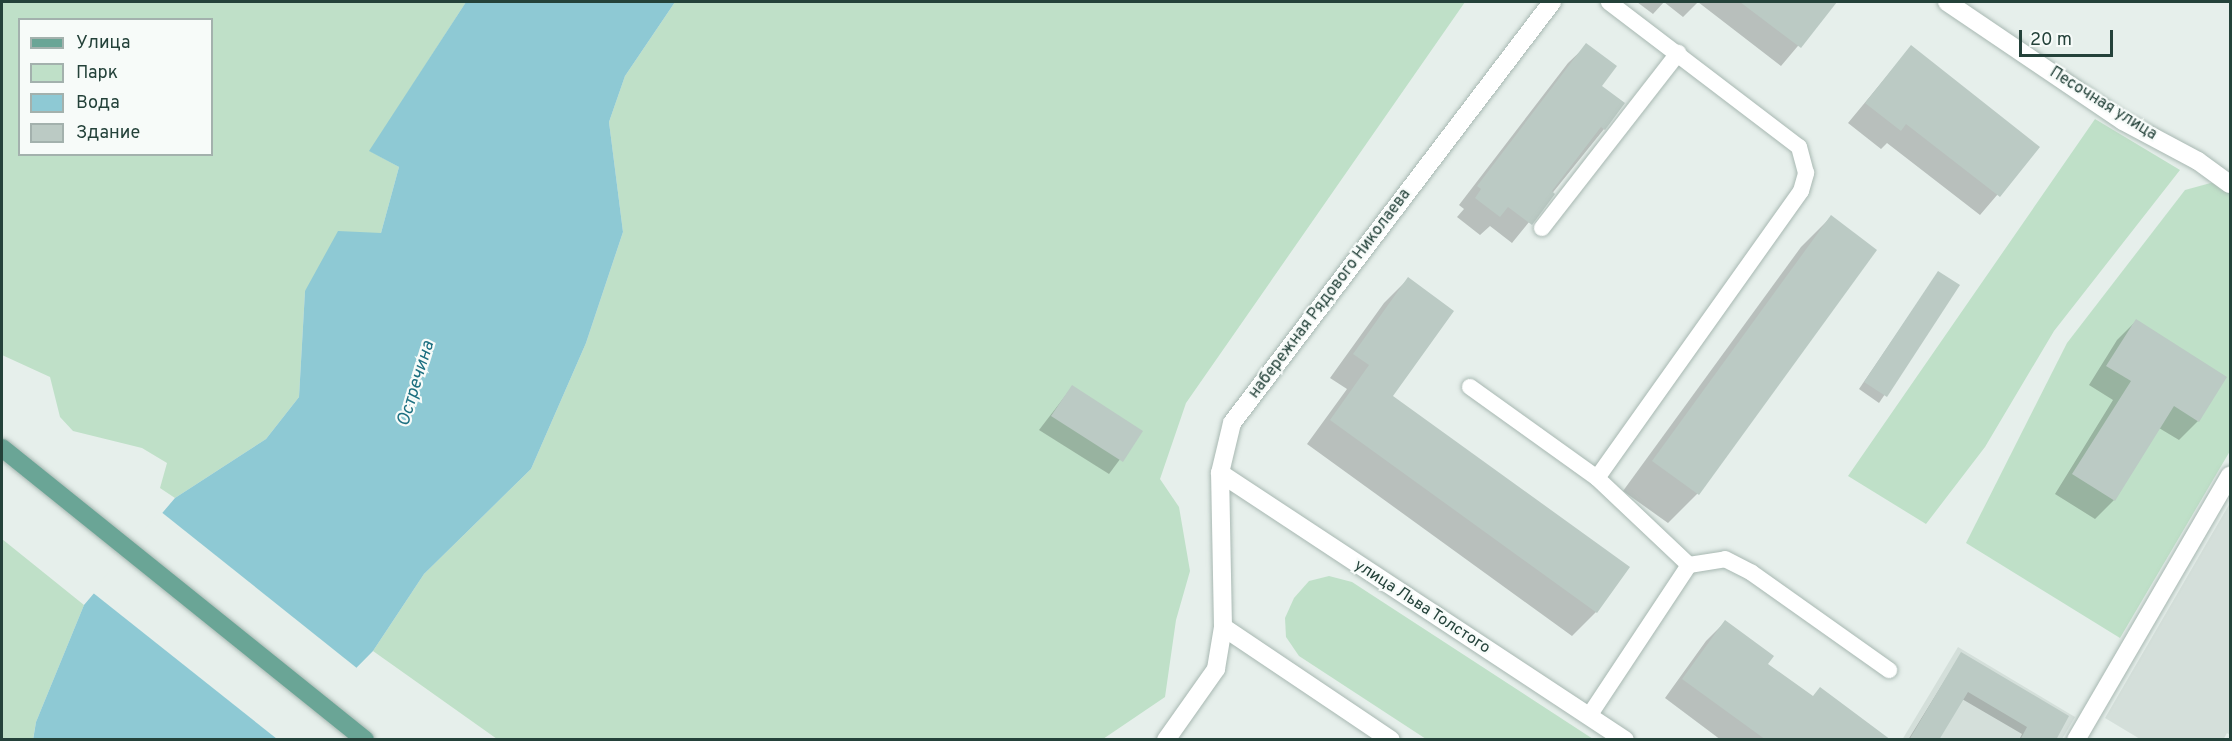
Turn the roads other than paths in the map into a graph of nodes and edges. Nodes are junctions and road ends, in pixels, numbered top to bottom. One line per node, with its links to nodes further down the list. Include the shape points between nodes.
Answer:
1 (1552, 2): 9 (street, набережная Рядового Николаева, via 1232,423)
2 (1609, 2): 4 (lane)
3 (1947, 2): 5 (street, Песочная улица, via 2123,120 2198,161)
4 (1678, 53): 6 (lane); 11 (lane, via 1799,147 1806,172 1801,191)
5 (2230, 184)
6 (1542, 228)
7 (1470, 387): 11 (lane)
8 (2, 448): 17 (main road)
9 (1220, 473): 13 (street, набережная Рядового Николаева); 15 (street, улица Льва Толстого)
10 (2230, 475): 20 (street)
11 (1596, 478): 12 (lane)
12 (1689, 565): 14 (lane, via 1725,559 1752,573); 15 (lane)
13 (1223, 627): 16 (street); 18 (street, набережная Рядового Николаева, via 1216,669)
14 (1888, 670)
15 (1589, 716): 19 (street, улица Льва Толстого)
16 (1379, 736)
17 (365, 740)
18 (1166, 740)
19 (1625, 740)
20 (2076, 740)

